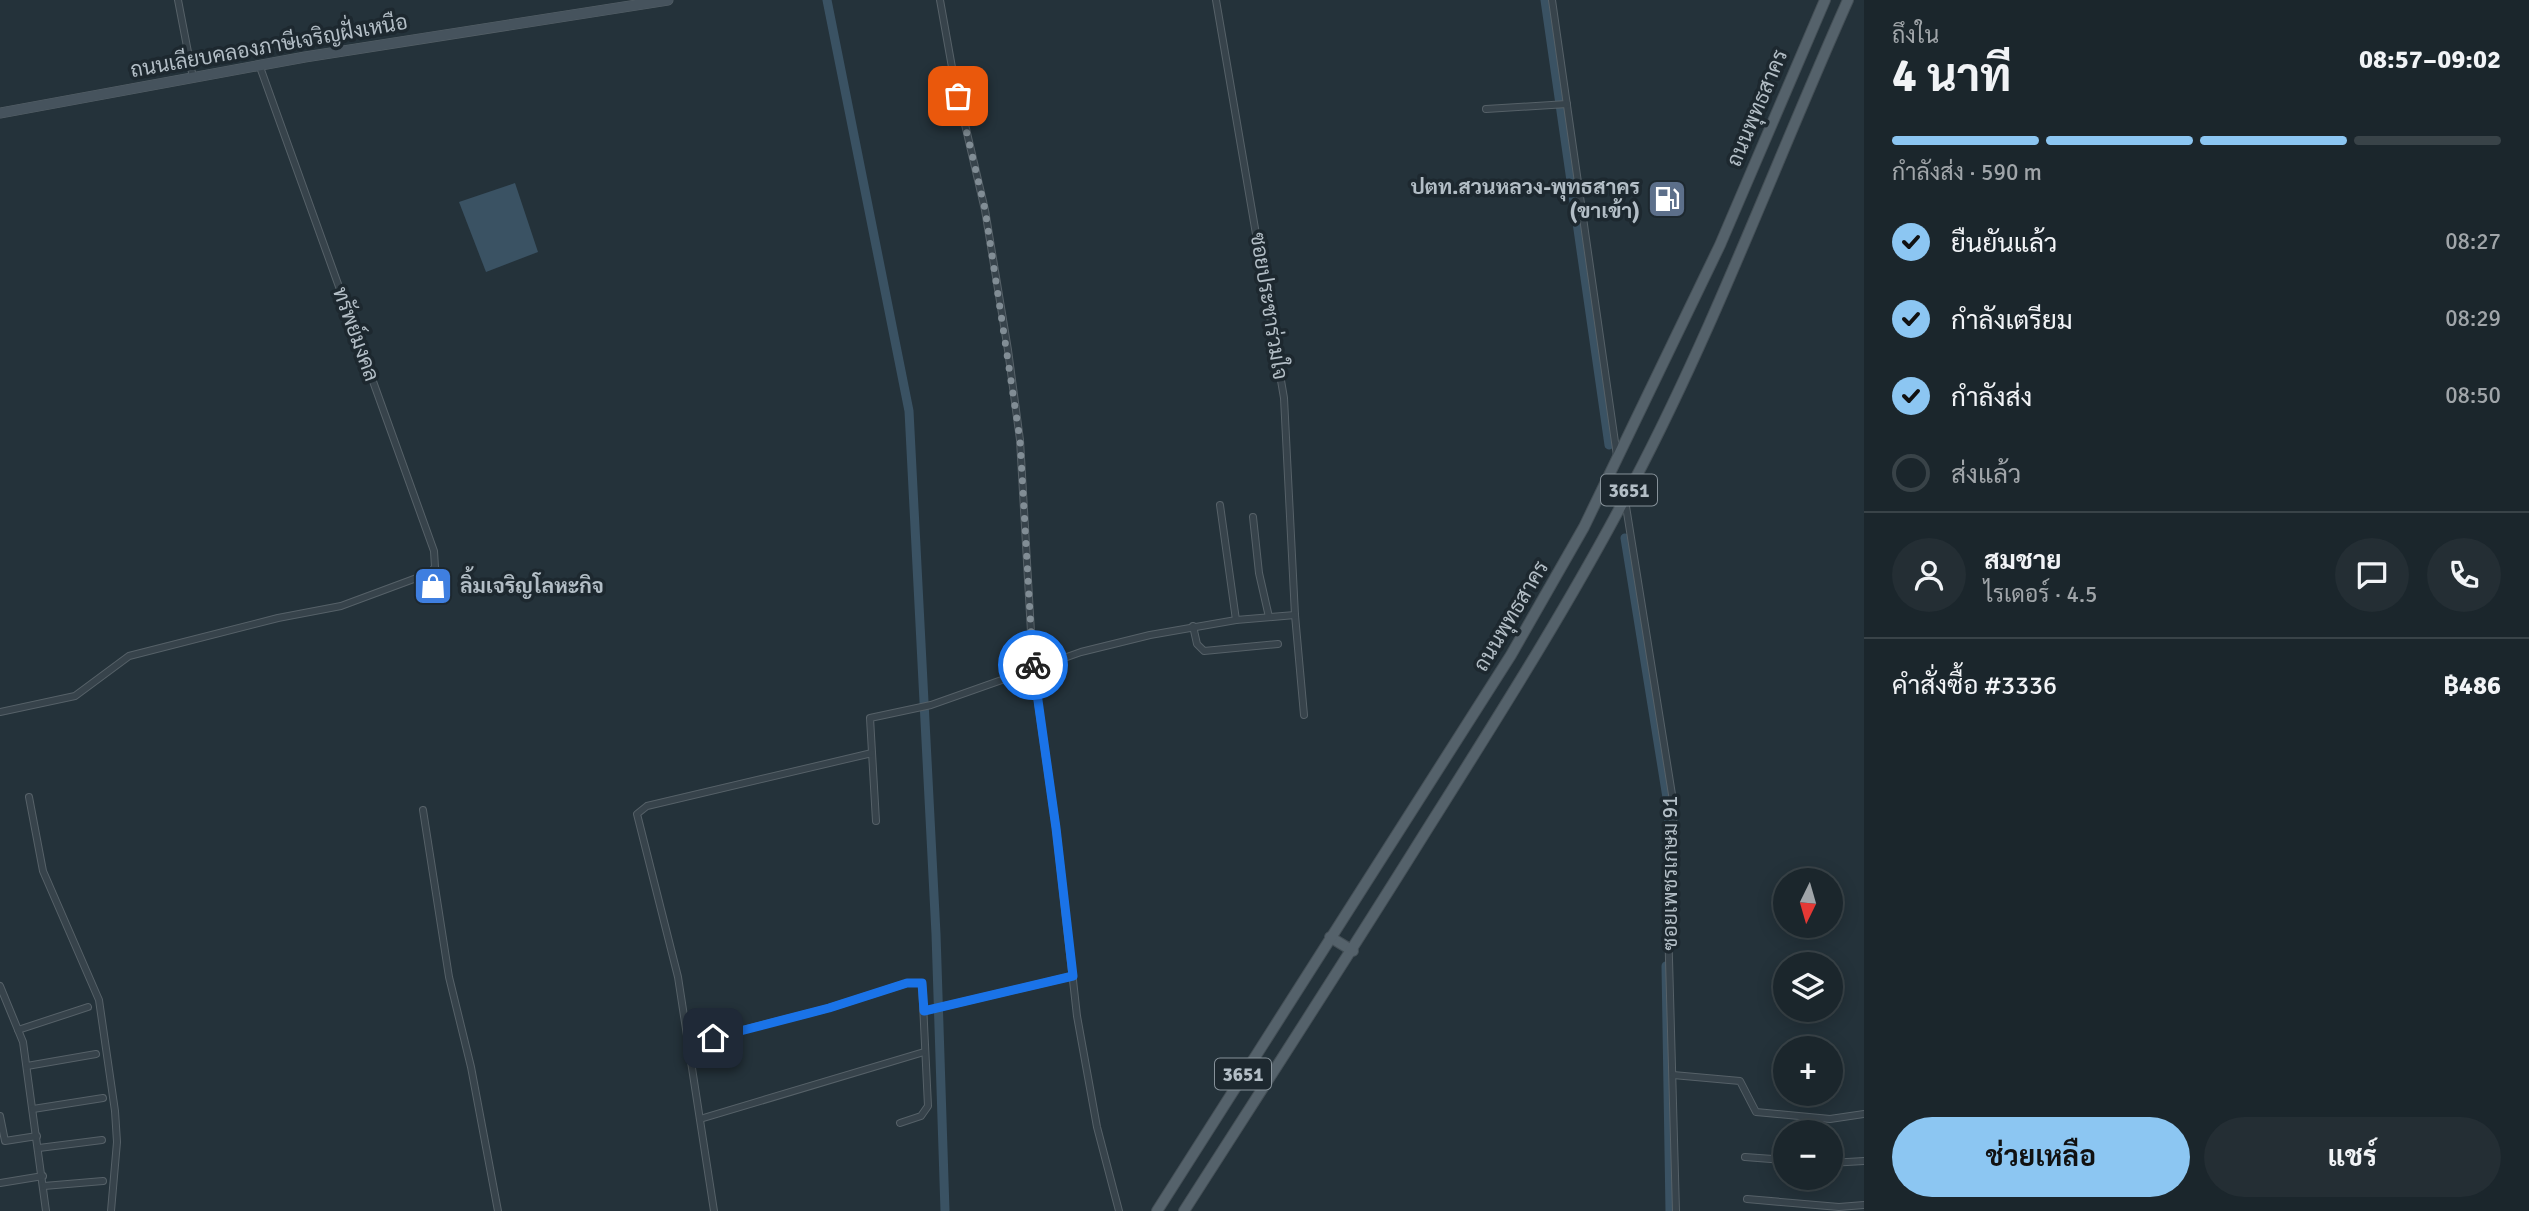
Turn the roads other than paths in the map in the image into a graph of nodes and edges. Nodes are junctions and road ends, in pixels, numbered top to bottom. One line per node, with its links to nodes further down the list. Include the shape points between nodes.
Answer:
1 (178, 0): 9 (street)
2 (668, 0): 8 (main road, ถนนเลียบคลองภาษีเจริญฝั่งเหนือ)
3 (940, 0): 22 (street, via 985,209 1008,350 1020,440)
4 (1216, 0): 17 (street, ซอยประชาร่วมใจ, via 1284,398)
5 (1552, 0): 10 (street)
6 (1825, 0): 13 (main road, ถนนพุทธสาคร / 3651, via 1720,245)
7 (1848, 0): 14 (main road, ถนนพุทธสาคร / 3651, via 1717,310)
8 (260, 67): 9 (main road, ถนนเลียบคลองภาษีเจริญฝั่งเหนือ); 23 (street, ทรัพย์มงคล, via 436,560 430,573 341,606 130,656 75,696)
9 (194, 78): 12 (main road, ถนนเลียบคลองภาษีเจริญฝั่งเหนือ)
10 (1567, 104): 11 (street); 13 (street)
11 (1486, 109)
12 (0, 113)
13 (1618, 461): 29 (main road, ถนนพุทธสาคร / 3651, via 1511,655)
14 (1625, 497): 30 (main road, ถนนพุทธสาคร / 3651, via 1520,681); 40 (street, ซอยเพชรเกษม 91, via 1674,807 1668,923)
15 (1220, 505): 19 (street)
16 (1253, 517): 18 (street)
17 (1295, 615): 18 (street); 24 (street, ซอยประชาร่วมใจ)
18 (1269, 617): 19 (street)
19 (1236, 620): 20 (street)
20 (1193, 626): 21 (street, via 1197,644 1204,651); 22 (street)
21 (1278, 644)
22 (1033, 667): 25 (street, via 931,705 870,718); 31 (street)
23 (0, 712)
24 (1304, 715)
25 (872, 753): 28 (street); 36 (street, via 647,806 637,814)
26 (29, 797): 62 (street, via 43,871 99,1000 117,1143)
27 (423, 810): 63 (street, via 449,977)
28 (876, 821)
29 (1330, 937): 30 (main road); 66 (main road, ถนนพุทธสาคร / 3651)
30 (1353, 951): 67 (main road, ถนนพุทธสาคร / 3651)
31 (1073, 976): 34 (street); 65 (street, via 1097,1127)
32 (1, 990): 35 (street)
33 (89, 1007): 35 (street)
34 (924, 1011): 36 (street, via 922,983 907,983); 37 (street)
35 (18, 1030): 39 (street)
36 (690, 1044): 45 (street)
37 (924, 1052): 45 (street); 46 (street, via 926,1113)
38 (96, 1054): 39 (street)
39 (27, 1066): 42 (street)
40 (1673, 1075): 43 (street, via 1740,1081 1756,1112 1830,1119); 68 (street, ซอยเพชรเกษม 91)
41 (103, 1098): 42 (street)
42 (33, 1109): 47 (street)
43 (1864, 1114)
44 (0, 1116): 49 (street)
45 (700, 1119): 64 (street)
46 (900, 1123)
47 (37, 1136): 49 (street); 50 (street)
48 (102, 1140): 50 (street)
49 (2, 1142)
50 (39, 1147): 55 (street)
51 (1745, 1157): 52 (street)
52 (1773, 1159)
53 (1864, 1161): 54 (street)
54 (1843, 1162)
55 (43, 1176): 57 (street); 58 (street)
56 (103, 1181): 58 (street)
57 (0, 1183)
58 (44, 1186): 61 (street)
59 (1747, 1199): 60 (street)
60 (1864, 1205)
61 (46, 1211)
62 (111, 1211)
63 (498, 1211)
64 (714, 1211)
65 (1119, 1211)
66 (1157, 1211)
67 (1184, 1211)
68 (1676, 1211)

